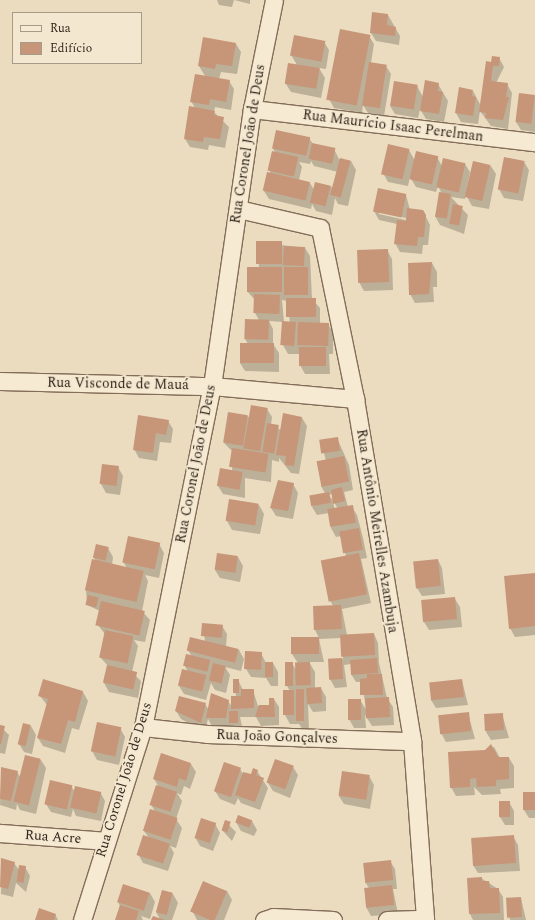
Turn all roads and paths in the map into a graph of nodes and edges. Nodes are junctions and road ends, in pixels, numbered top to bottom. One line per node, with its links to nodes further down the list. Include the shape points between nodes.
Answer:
1 (274, 0): 2 (street, Rua Coronel João de Deus)
2 (252, 109): 3 (street, Rua Maurício Isaac Perelman); 4 (street, Rua Coronel João de Deus)
3 (535, 142)
4 (238, 209): 6 (street, Rua Coronel João de Deus); 7 (street, Rua Antônio Meirelles Azambuja, via 320,228)
5 (0, 381): 6 (street, Rua Visconde de Mauá)
6 (212, 386): 7 (street, Rua Visconde de Mauá); 8 (street, Rua Coronel João de Deus)
7 (355, 399): 9 (street, Rua Antônio Meirelles Azambuja)
8 (143, 727): 9 (street, Rua João Gonçalves, via 207,734); 11 (street, Rua Coronel João de Deus)
9 (412, 742): 12 (street, Rua Antônio Meirelles Azambuja)
10 (0, 833): 11 (street, Rua Acre)
11 (106, 841): 13 (street, Rua Coronel João de Deus)
12 (425, 919): 16 (street)
13 (82, 920)
14 (264, 920): 15 (street, via 273,917)
15 (333, 920)
16 (387, 920)

